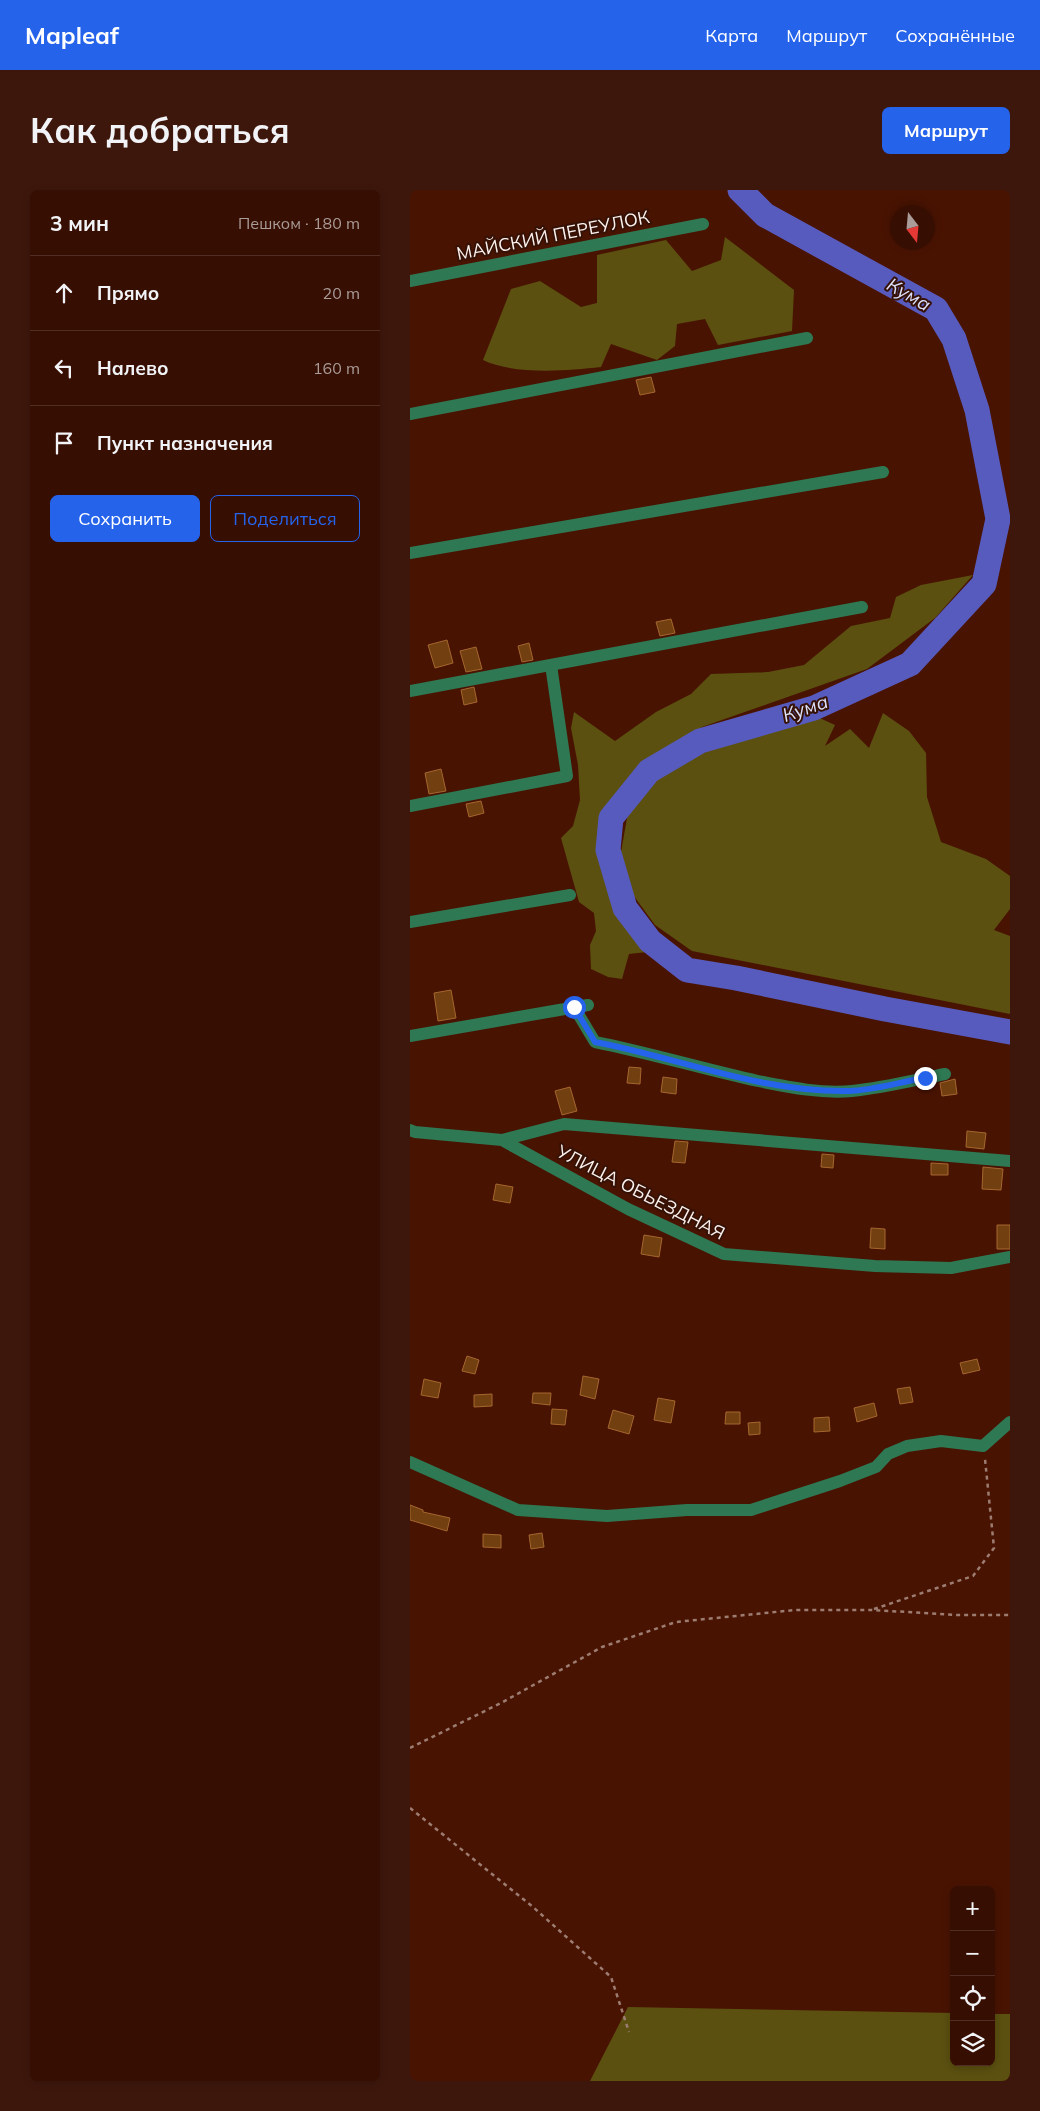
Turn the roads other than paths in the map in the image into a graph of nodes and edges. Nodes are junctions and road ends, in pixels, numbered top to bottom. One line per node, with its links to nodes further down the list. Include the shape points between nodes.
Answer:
1 (703, 224): 2 (street, МАЙСКИЙ ПЕРЕУЛОК)
2 (410, 281)
3 (807, 338): 4 (street)
4 (410, 414)
5 (884, 472): 6 (street)
6 (410, 553)
7 (862, 607): 8 (street)
8 (551, 665): 9 (street); 10 (street, via 567,776)
9 (410, 691)
10 (410, 806)
11 (570, 895): 12 (street)
12 (410, 922)
13 (588, 1005): 14 (street)
14 (574, 1007): 15 (street); 16 (street, via 595,1042 773,1084 852,1091)
15 (410, 1036)
16 (945, 1074)
17 (410, 1130): 18 (street, УЛИЦА ОБЬЕЗДНАЯ)
18 (502, 1140): 19 (street, via 564,1124); 20 (street, УЛИЦА ОБЬЕЗДНАЯ, via 628,1209 724,1254 875,1266 951,1268)
19 (1010, 1161)
20 (1010, 1257)
21 (1010, 1422): 22 (street, via 983,1446 941,1441 907,1446 888,1454 867,1470 751,1510 688,1510 607,1516 518,1510)
22 (410, 1462)

